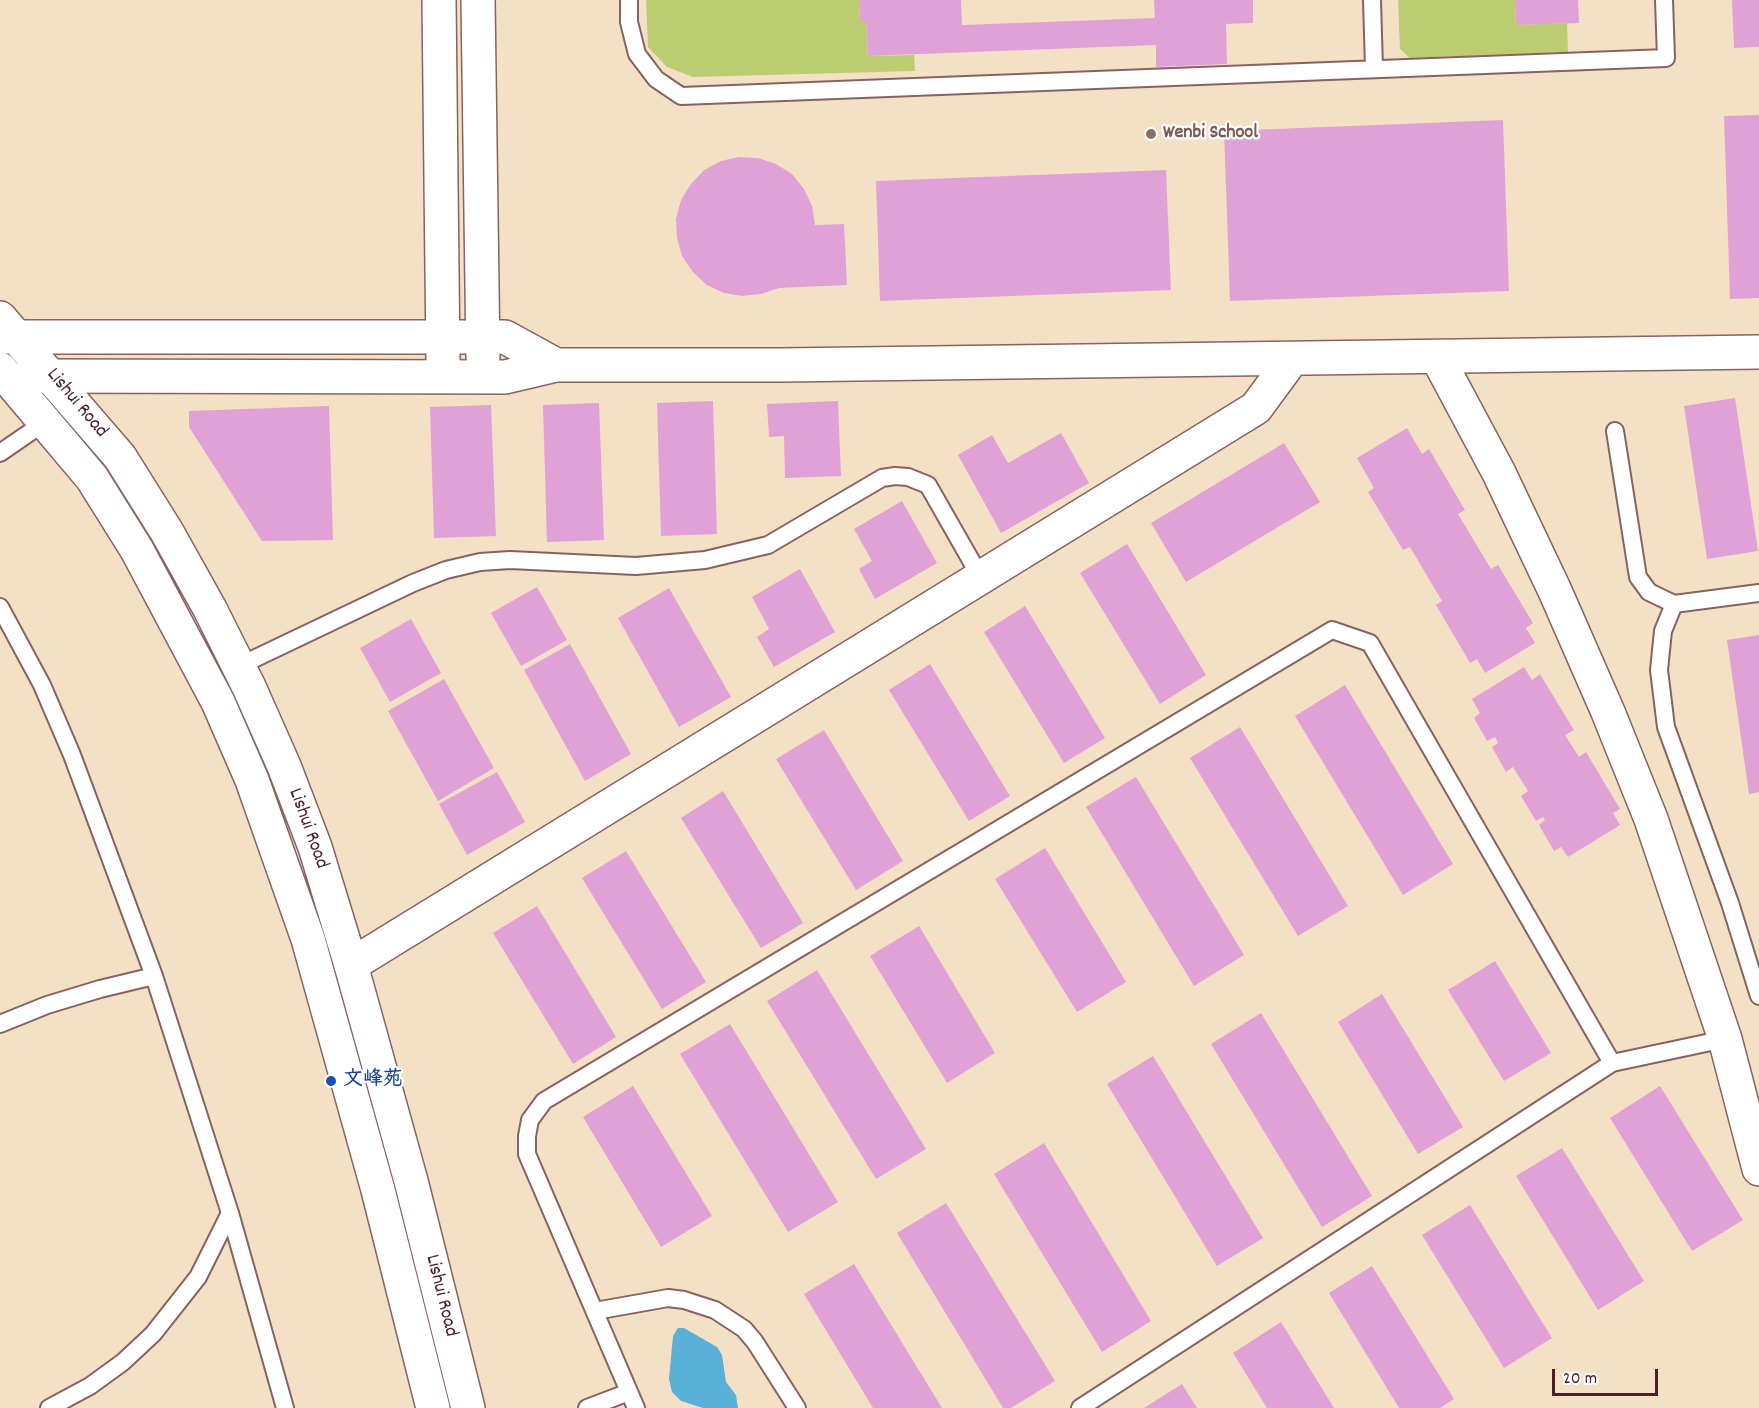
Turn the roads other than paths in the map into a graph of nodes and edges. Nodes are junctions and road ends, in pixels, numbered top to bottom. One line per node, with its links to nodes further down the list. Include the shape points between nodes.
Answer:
1 (439, 0): 8 (street)
2 (478, 0): 9 (street)
3 (629, 0): 6 (lane, via 629,22 637,54 656,79 681,96)
4 (1372, 0): 6 (lane)
5 (1664, 0): 6 (lane, via 1666,57)
6 (1374, 68)
7 (6, 331): 8 (street); 15 (street, Lishui Road)
8 (443, 337): 9 (street); 16 (street)
9 (482, 337): 13 (street, via 505,337); 17 (street)
10 (1759, 352): 11 (street)
11 (1437, 357): 12 (street); 30 (street, via 1499,472 1608,712 1651,819)
12 (1292, 359): 13 (street); 21 (street, via 1256,408)
13 (556, 365): 17 (street, via 505,377)
14 (2, 372): 15 (street); 18 (street, Lishui Road)
15 (52, 376): 16 (street); 25 (street, Lishui Road, via 120,457 167,532)
16 (443, 377): 17 (street)
17 (483, 377)
18 (45, 422): 20 (lane); 39 (street, Lishui Road, via 92,478 137,550 218,702 252,780 308,939)
19 (1615, 431): 23 (lane, via 1638,578 1649,592)
20 (0, 453)
21 (981, 578): 25 (lane, via 928,485 895,476 882,478 768,544 705,560 636,566 510,560 446,570); 26 (street)
22 (1759, 593): 23 (lane)
23 (1674, 604): 28 (lane, via 1659,651 1666,727)
24 (0, 607): 27 (lane, via 42,685 72,755)
25 (239, 666): 26 (street, Lishui Road, via 315,847)
26 (351, 965): 40 (street, Lishui Road)
27 (154, 976): 29 (lane, via 58,1002); 34 (lane)
28 (1759, 996)
29 (0, 1024)
30 (1725, 1039): 31 (lane); 32 (street)
31 (1612, 1063): 35 (lane, via 1370,643 1332,630 544,1101 530,1120 527,1154); 44 (lane)
32 (1752, 1109): 33 (street)
33 (1759, 1169)
34 (230, 1213): 37 (lane, via 198,1277 153,1334 98,1380); 38 (lane)
35 (595, 1311): 36 (lane); 43 (lane, via 668,1298 715,1310 744,1329 755,1342)
36 (629, 1392): 41 (lane); 42 (lane)
37 (49, 1408)
38 (285, 1408)
39 (433, 1408)
40 (468, 1408)
41 (587, 1408)
42 (636, 1408)
43 (797, 1408)
44 (1080, 1408)

